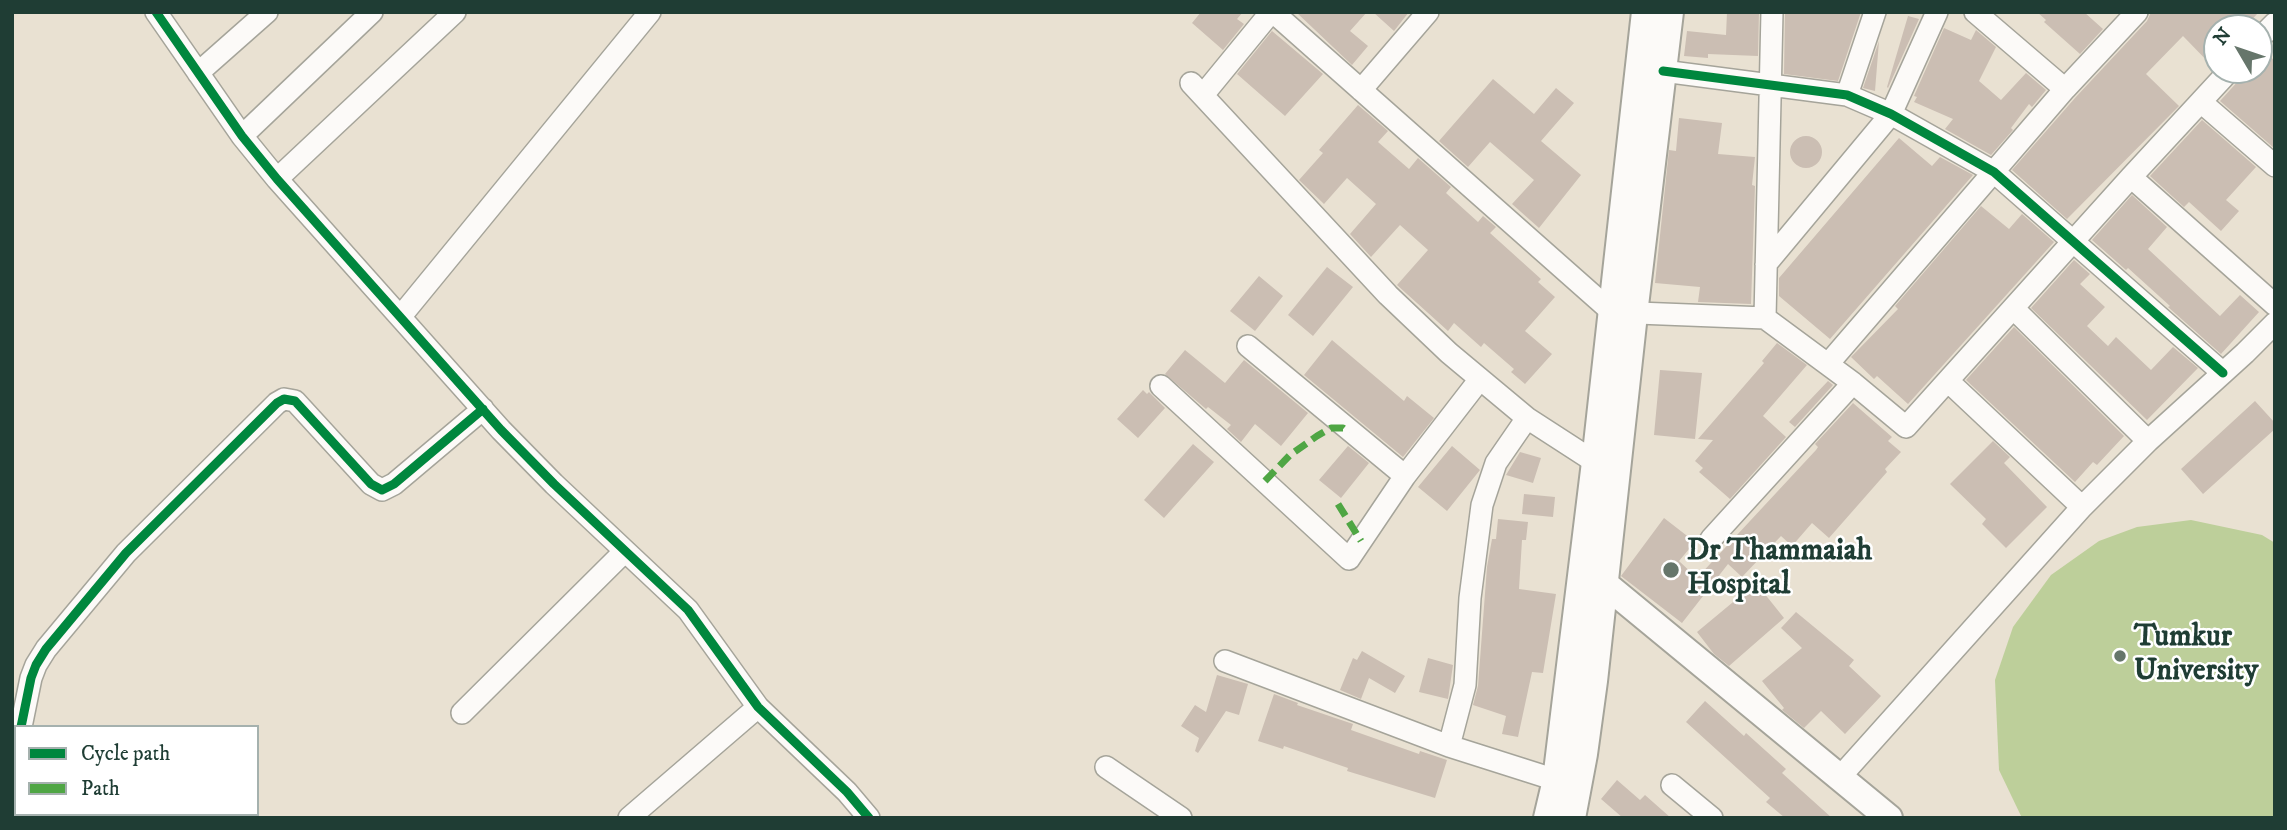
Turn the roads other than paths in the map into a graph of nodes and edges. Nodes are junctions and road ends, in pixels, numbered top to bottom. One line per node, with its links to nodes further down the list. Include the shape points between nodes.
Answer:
1 (267, 12): 16 (street)
2 (372, 12): 24 (street)
3 (455, 12): 28 (street)
4 (650, 12): 34 (street)
5 (1272, 12): 20 (street); 40 (street, via 1197,89 1388,295)
6 (1428, 12): 20 (street)
7 (1645, 12): 33 (main road)
8 (1670, 12): 15 (main road)
9 (1772, 12): 18 (street)
10 (1875, 12): 21 (street)
11 (1937, 12): 23 (street)
12 (1975, 12): 19 (street)
13 (2137, 12): 19 (street)
14 (158, 13): 16 (street)
15 (1663, 71): 18 (street); 33 (main road)
16 (198, 73): 24 (street)
17 (2217, 84): 22 (street)
18 (1771, 87): 21 (street); 30 (street)
19 (2065, 89): 26 (street)
20 (1362, 90): 33 (street)
21 (1847, 95): 23 (street)
22 (2201, 102): 25 (street); 27 (street)
23 (1891, 114): 26 (street); 30 (street)
24 (242, 135): 28 (street)
25 (2275, 166)
26 (1994, 172): 29 (street); 38 (street)
27 (2131, 177): 29 (street); 31 (street)
28 (277, 179): 34 (street)
29 (2073, 242): 32 (street); 39 (street)
30 (1766, 264): 35 (street)
31 (2275, 305)
32 (2014, 309): 41 (street); 46 (street)
33 (1623, 313): 35 (street); 47 (main road); 53 (main road)
34 (401, 316): 44 (street)
35 (1765, 318): 38 (street)
36 (2275, 323): 39 (street)
37 (1248, 346): 48 (street)
38 (1828, 364): 42 (street)
39 (2223, 373): 46 (street)
40 (1480, 379): 45 (street); 48 (street)
41 (1949, 382): 42 (street, via 1906,427); 49 (street)
42 (1853, 383): 50 (street)
43 (1161, 386): 48 (street, via 1349,559)
44 (483, 409): 51 (street); 57 (street, via 382,490 371,484 295,401 277,403 126,553 46,649 31,678)
45 (1527, 418): 47 (street); 58 (street, via 1496,463 1482,505 1465,685)
46 (2148, 441): 49 (street)
47 (1595, 462): 52 (main road)
48 (1405, 476)
49 (2082, 508): 60 (street)
50 (1711, 540)
51 (625, 551): 55 (street, via 688,610); 56 (street)
52 (1582, 566): 53 (main road); 61 (main road)
53 (1605, 583): 60 (main road); 67 (main road)
54 (1225, 661): 58 (street)
55 (758, 707): 63 (street); 64 (street)
56 (462, 713)
57 (21, 725)
58 (1449, 746): 61 (street)
59 (1106, 767): 65 (street)
60 (1840, 777): 69 (main road)
61 (1556, 780): 66 (main road)
62 (1672, 785): 68 (street)
63 (629, 818)
64 (869, 818)
65 (1181, 818)
66 (1547, 818)
67 (1572, 818)
68 (1712, 818)
69 (1889, 818)

